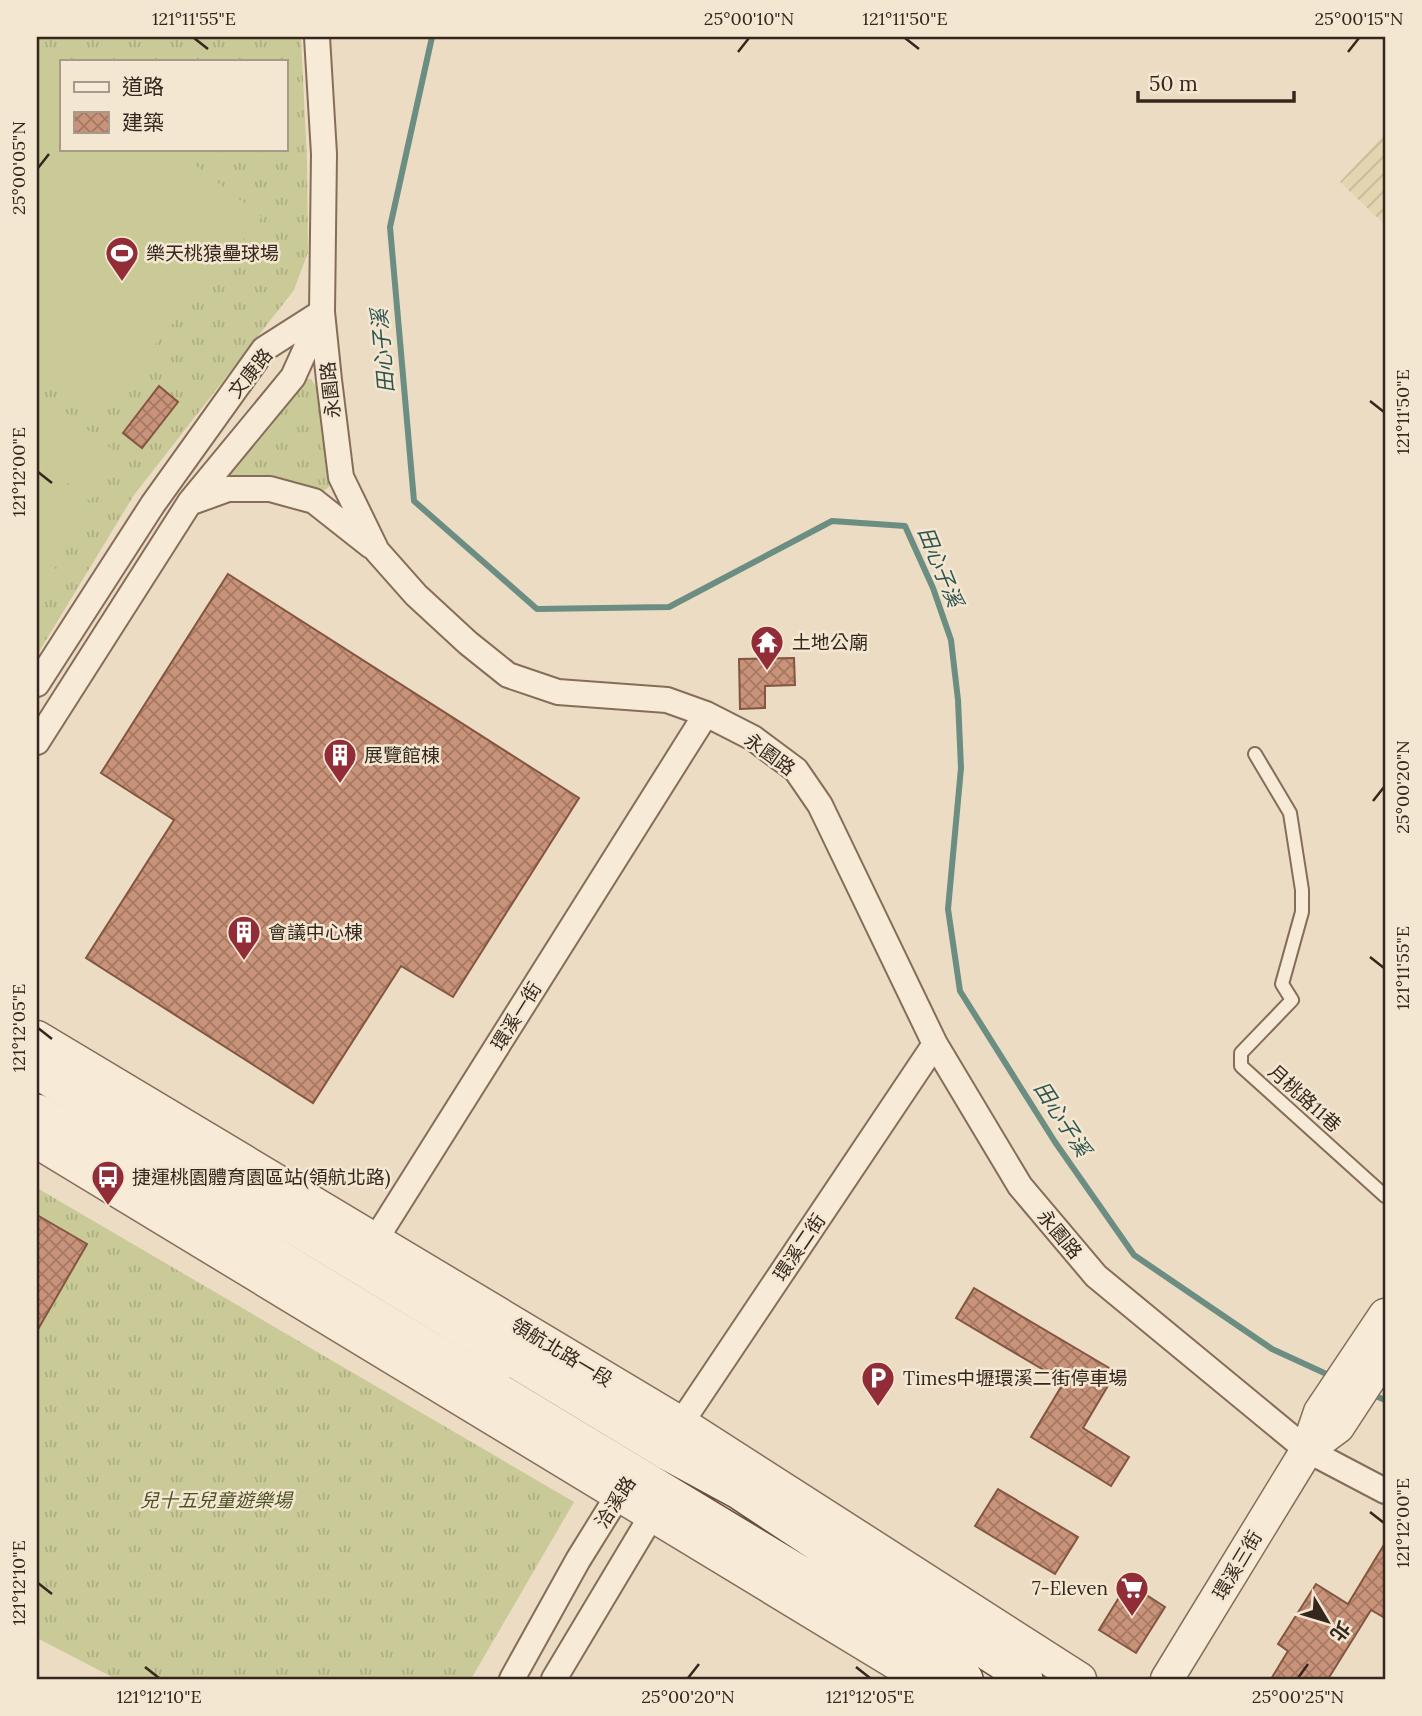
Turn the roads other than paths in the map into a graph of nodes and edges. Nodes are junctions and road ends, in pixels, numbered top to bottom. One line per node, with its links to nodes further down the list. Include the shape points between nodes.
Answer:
1 (317, 37): 2 (street, 永園路, via 324,154)
2 (322, 312): 3 (street, 文康路, via 293,377); 4 (street, 文康路, via 264,349); 5 (street, 永園路, via 341,477)
3 (190, 502): 4 (street); 5 (street, via 228,489 270,489 314,501); 8 (street, 文康路)
4 (153, 504): 6 (street, 文康路)
5 (377, 551): 7 (street, 永園路, via 416,595 508,675 558,692 667,700)
6 (37, 684)
7 (706, 714): 11 (street, 永園路, via 753,738 796,769 820,805); 16 (street, 環溪一街)
8 (37, 742)
9 (1255, 754): 15 (lane, 月桃路11巷, via 1290,813 1302,912 1282,984 1292,1000 1241,1053 1241,1066)
10 (37, 1037): 16 (street, 領航北路一段)
11 (935, 1044): 19 (street, 環溪二街); 20 (street, 永園路, via 1020,1186 1096,1276)
12 (37, 1071): 16 (main road, 領航北路一段)
13 (37, 1112): 17 (main road)
14 (37, 1142): 17 (street)
15 (1385, 1196)
16 (366, 1254): 17 (street, 環溪一街); 19 (main road, 領航北路一段)
17 (333, 1308): 21 (main road)
18 (1382, 1333): 20 (street)
19 (674, 1438): 21 (street, 洽溪路); 23 (street, 洽溪路); 28 (main road, 領航北路一段, via 737,1490); 29 (street, 領航北路一段)
20 (1307, 1450): 22 (street, 永園路); 30 (street, 環溪三街)
21 (625, 1484): 23 (main road); 24 (street, 洽溪路)
22 (1385, 1491)
23 (658, 1504): 25 (street, 洽溪路); 26 (street); 27 (main road, via 910,1640)
24 (512, 1679)
25 (554, 1679)
26 (922, 1679)
27 (965, 1679)
28 (1025, 1679)
29 (1080, 1679)
30 (1167, 1679)

